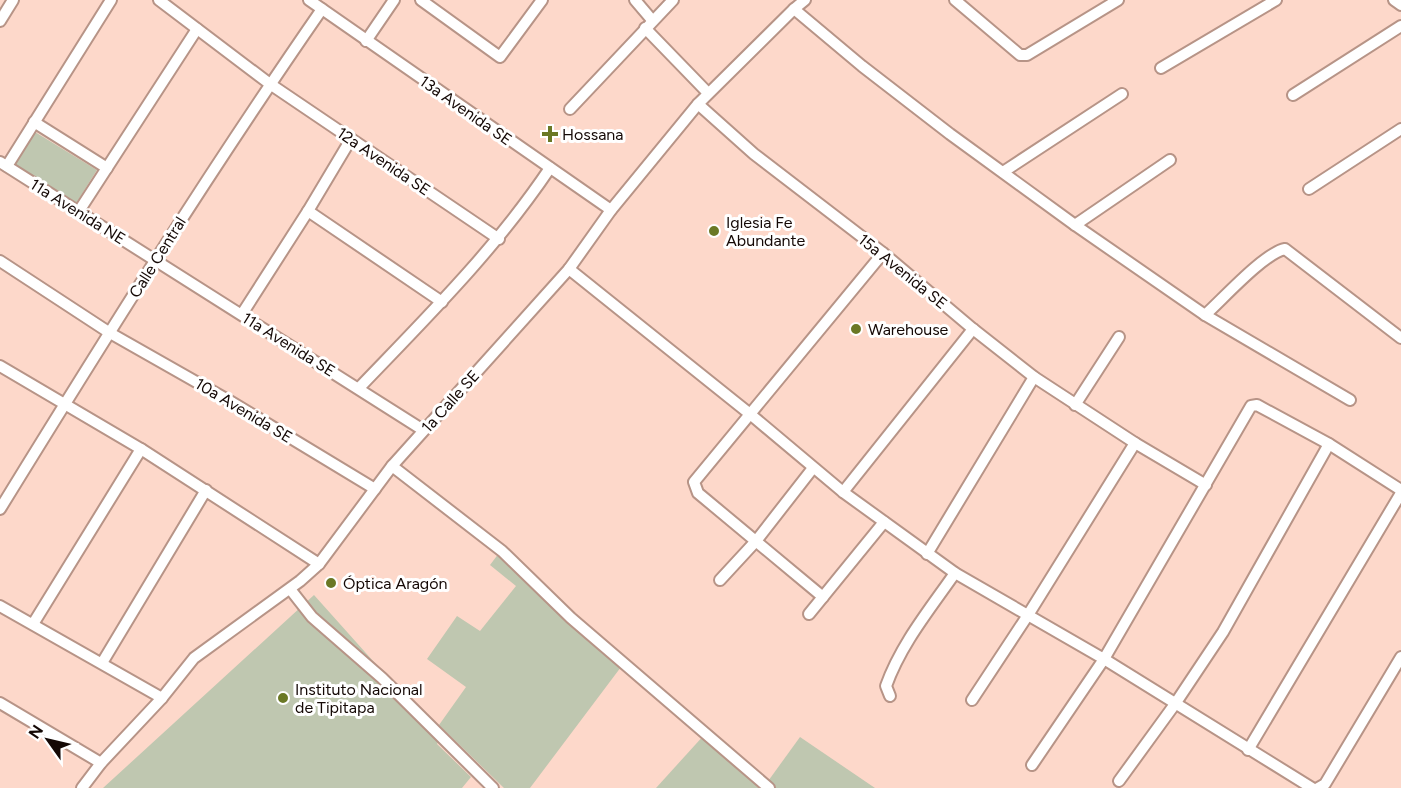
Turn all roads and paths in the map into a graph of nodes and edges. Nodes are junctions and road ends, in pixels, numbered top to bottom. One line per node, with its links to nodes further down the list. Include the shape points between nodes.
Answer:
1 (13, 0): 18 (street)
2 (111, 0): 30 (street)
3 (159, 0): 21 (street, 12a Avenida SE)
4 (309, 0): 16 (street, 13a Avenida SE)
5 (394, 0): 22 (street)
6 (421, 0): 7 (street, via 500,57)
7 (542, 0)
8 (634, 0): 19 (street)
9 (673, 0): 19 (street)
10 (806, 0): 17 (street, 1a Calle SE)
11 (955, 0): 12 (street, via 1020,55 1027,55)
12 (1118, 0)
13 (1276, 0): 23 (street)
14 (1394, 0): 15 (street)
15 (1401, 5)
16 (322, 9): 22 (street, 13a Avenida SE); 24 (street, Calle Central)
17 (794, 9): 25 (street, 1a Calle SE); 37 (street, via 871,73)
18 (0, 21)
19 (648, 24): 25 (street); 29 (street)
20 (1401, 26): 27 (street)
21 (197, 29): 24 (street, 12a Avenida SE); 35 (street)
22 (366, 41): 36 (street, 13a Avenida SE)
23 (1161, 68)
24 (270, 84): 32 (street, 12a Avenida SE); 45 (street, Calle Central)
25 (708, 93): 28 (street, 1a Calle SE)
26 (1122, 94): 37 (street)
27 (1293, 95)
28 (698, 104): 39 (street, 1a Calle SE); 44 (street, 15a Avenida SE, via 754,154)
29 (570, 109)
30 (34, 122): 34 (street); 35 (street)
31 (1401, 129): 38 (street)
32 (351, 139): 41 (street); 43 (street, 12a Avenida SE)
33 (1170, 160): 42 (street)
34 (3, 164): 40 (street, 11a Avenida NE)
35 (106, 168): 40 (street)
36 (550, 168): 39 (street, 13a Avenida SE); 43 (street)
37 (1003, 172): 42 (street)
38 (1309, 189)
39 (611, 210): 47 (street, 1a Calle SE)
40 (79, 211): 45 (street, 11a Avenida NE)
41 (308, 211): 48 (street); 49 (street)
42 (1075, 225): 50 (street)
43 (499, 238): 48 (street)
44 (883, 253): 51 (street, 15a Avenida SE); 61 (street)
45 (155, 259): 49 (street, 11a Avenida SE); 52 (street, Calle Central)
46 (0, 261): 52 (street, 10a Avenida SE)
47 (569, 269): 61 (street); 62 (street, 1a Calle SE)
48 (442, 302): 57 (street)
49 (242, 314): 57 (street, 11a Avenida SE)
50 (1205, 315): 54 (street, via 1260,264 1277,250 1285,249); 58 (street)
51 (973, 329): 56 (street, 15a Avenida SE); 71 (street)
52 (111, 333): 59 (street, Calle Central); 69 (street, 10a Avenida SE)
53 (1119, 337): 60 (street)
54 (1401, 338)
55 (0, 366): 59 (street)
56 (1034, 377): 60 (street, 15a Avenida SE); 76 (street)
57 (359, 388): 62 (street, 11a Avenida SE)
58 (1350, 400)
59 (65, 403): 65 (street); 73 (street, Calle Central)
60 (1075, 405): 63 (street, 15a Avenida SE)
61 (750, 414): 67 (street); 75 (street, via 694,482 698,493)
62 (423, 430): 66 (street, 1a Calle SE)
63 (1135, 443): 68 (street, 15a Avenida SE); 84 (street)
64 (1329, 444): 68 (street, via 1254,404); 72 (street); 93 (street, via 1223,632)
65 (141, 449): 70 (street); 85 (street)
66 (392, 466): 69 (street, 1a Calle SE); 100 (street, via 502,551 571,618)
67 (813, 468): 71 (street); 75 (street)
68 (1206, 485): 87 (street)
69 (375, 489): 77 (street, 1a Calle SE)
70 (206, 490): 77 (street); 88 (street)
71 (843, 492): 74 (street)
72 (1401, 492): 94 (street)
73 (0, 509)
74 (884, 522): 76 (street); 81 (street)
75 (756, 541): 79 (street); 81 (street)
76 (927, 554): 78 (street)
77 (319, 564): 80 (street, 1a Calle SE)
78 (955, 573): 84 (street); 89 (street, via 899,656 886,686)
79 (720, 580)
80 (290, 589): 90 (street, 1a Calle SE, via 194,658); 99 (street, via 312,617 382,678)
81 (823, 597): 83 (street)
82 (0, 606): 85 (street)
83 (809, 614)
84 (1028, 615): 87 (street); 91 (street)
85 (33, 624): 88 (street)
86 (1401, 657): 102 (street, via 1325,784)
87 (1104, 659): 93 (street); 96 (street)
88 (102, 663): 90 (street)
89 (890, 696)
90 (162, 698): 95 (street, 1a Calle SE)
91 (972, 700)
92 (0, 703): 95 (street)
93 (1175, 704): 94 (street); 97 (street)
94 (1248, 750): 101 (street)
95 (101, 763): 98 (street, 1a Calle SE)
96 (1032, 765)
97 (1119, 780)
98 (82, 788)
99 (493, 788)
100 (769, 788)
101 (1312, 788)
102 (1318, 788)

